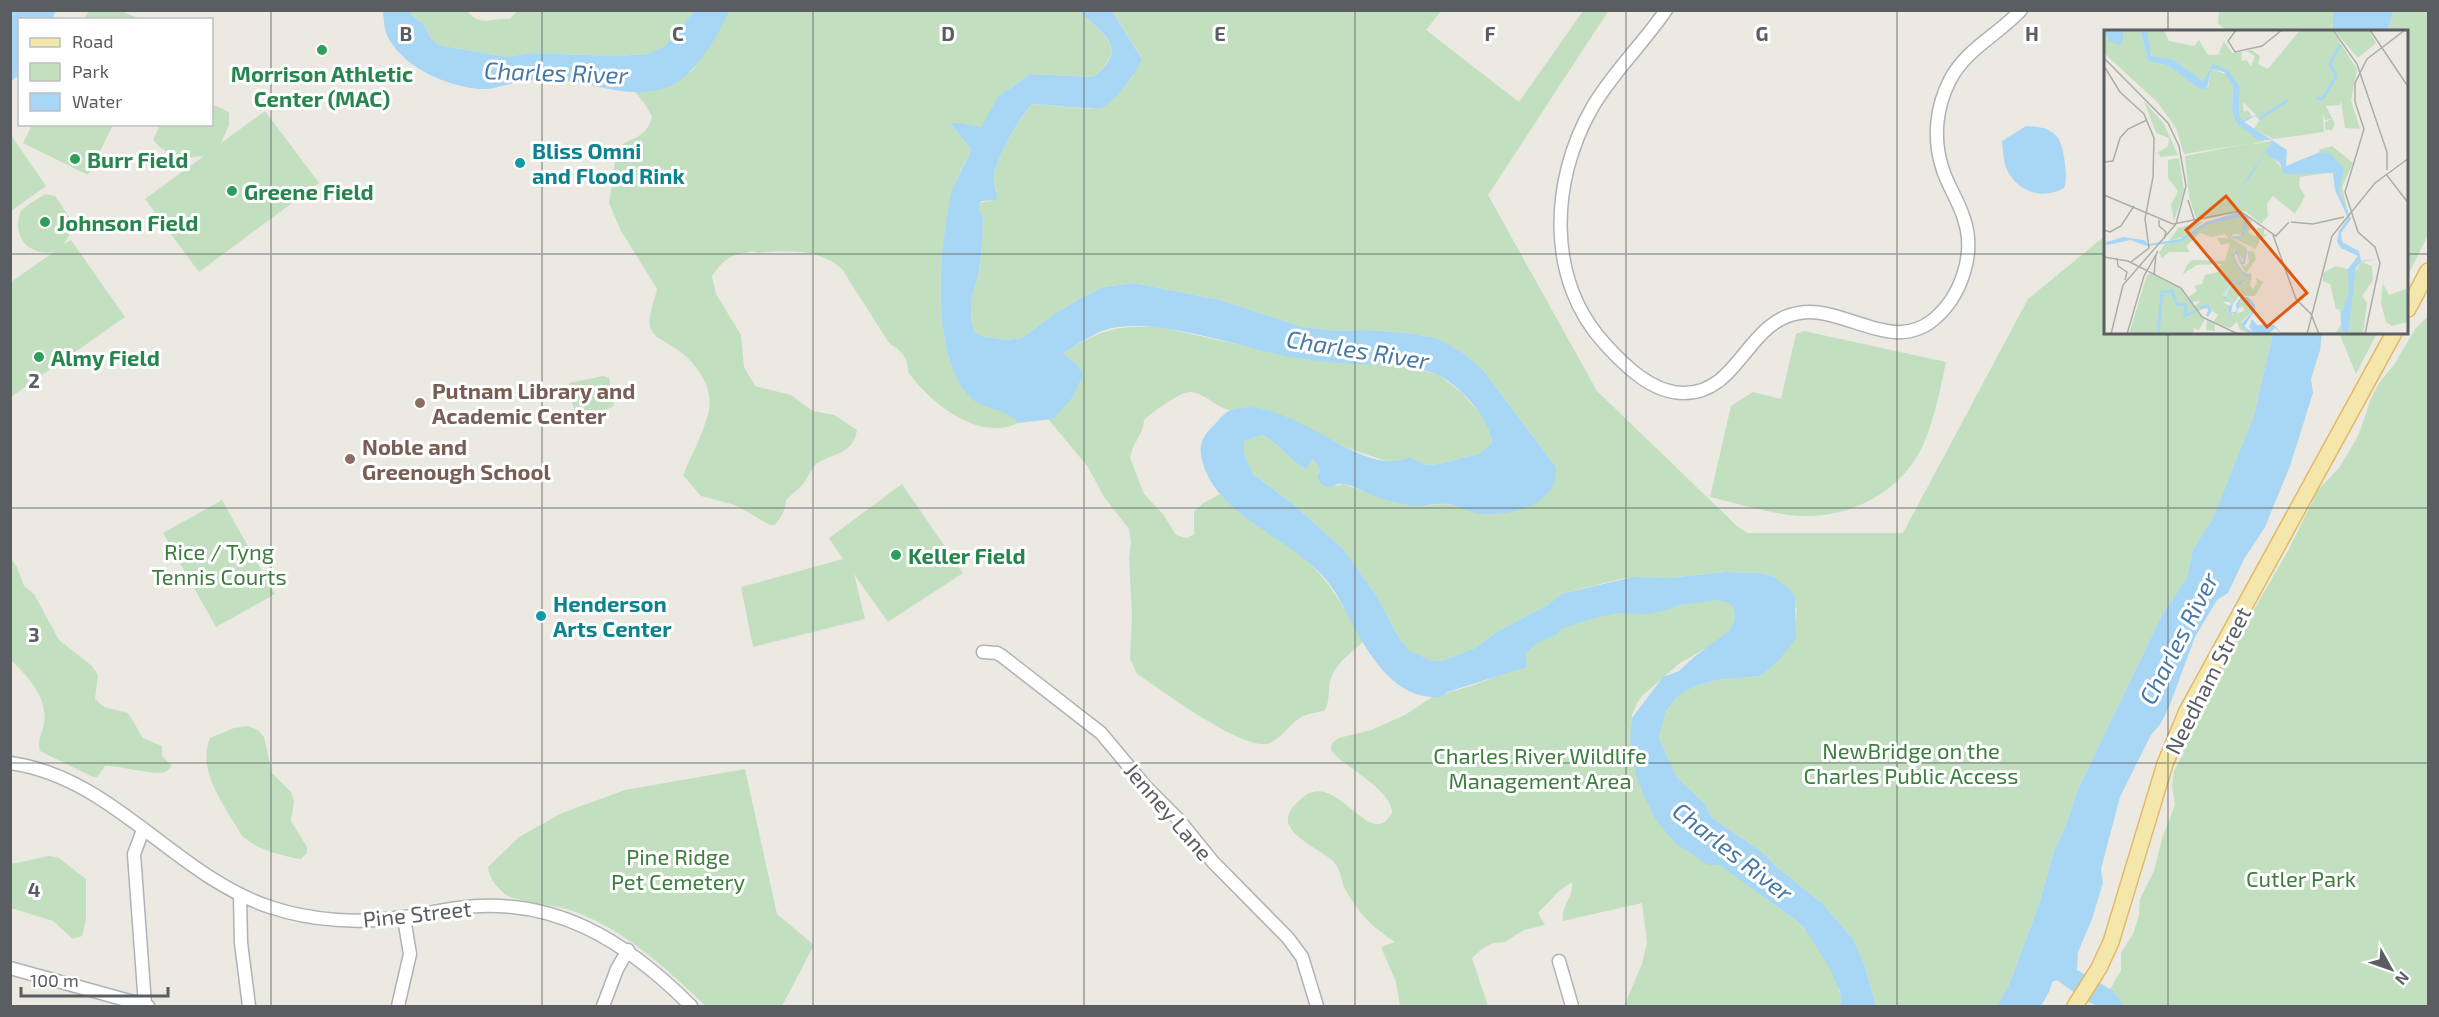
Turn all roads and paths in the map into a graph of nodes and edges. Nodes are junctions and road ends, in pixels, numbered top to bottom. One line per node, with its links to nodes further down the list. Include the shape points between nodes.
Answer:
1 (1666, 10): 2 (street, via 1587,117 1565,179 1560,231 1570,285 1595,331 1636,374 1660,388 1680,393 1699,391 1716,383 1762,330 1792,314 1825,313 1901,333 1924,326 1944,309 1959,285 1968,248 1964,217 1940,161 1940,104 1964,59)
2 (2021, 10)
3 (2428, 271): 4 (main road)
4 (2409, 307)
5 (2393, 334): 21 (main road, Needham Street, via 2185,716 2165,764 2117,926 2099,968)
6 (983, 652): 19 (street, Jenney Lane, via 1002,656 1101,733 1213,862 1288,938 1302,957)
7 (10, 763): 8 (street, Pine Street, via 72,780)
8 (143, 830): 9 (street, Pine Street, via 200,872); 14 (street, via 134,854)
9 (240, 895): 10 (street, Pine Street, via 313,917 356,921); 15 (street, via 240,936)
10 (404, 918): 11 (street, Pine Street, via 468,907 518,909 573,922); 16 (street, via 410,954)
11 (628, 951): 17 (street); 18 (street, Pine Street)
12 (1559, 961): 20 (street)
13 (10, 968): 14 (street)
14 (147, 1006)
15 (249, 1006)
16 (398, 1006)
17 (603, 1006)
18 (691, 1006)
19 (1317, 1006)
20 (1572, 1006)
21 (2075, 1006)

